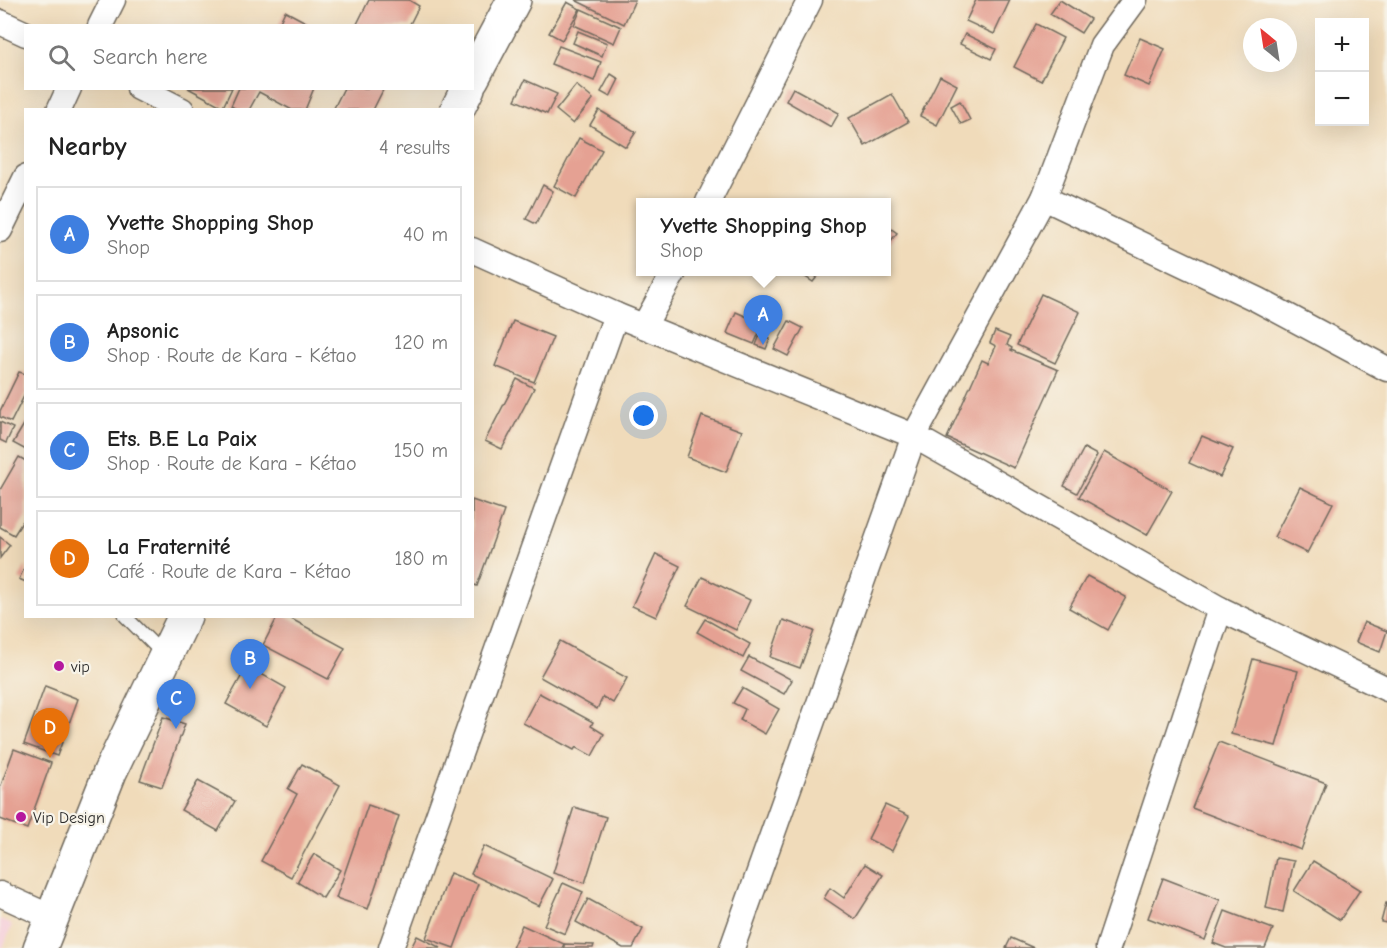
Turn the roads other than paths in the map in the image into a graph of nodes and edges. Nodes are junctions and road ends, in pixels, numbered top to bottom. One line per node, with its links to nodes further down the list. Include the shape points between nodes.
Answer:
1 (113, 0): 6 (street)
2 (514, 0): 8 (main road)
3 (810, 0): 16 (street)
4 (1135, 0): 17 (street, via 1102,45)
5 (0, 22): 7 (street)
6 (101, 24)
7 (24, 33)
8 (474, 75)
9 (68, 90): 12 (street)
10 (143, 90): 13 (street)
11 (467, 90): 14 (main road)
12 (59, 108)
13 (178, 108)
14 (458, 108)
15 (24, 181): 18 (street)
16 (710, 198)
17 (1044, 198): 23 (street, via 1258,300); 24 (street)
18 (0, 230)
19 (474, 250): 21 (street)
20 (672, 276): 22 (street)
21 (616, 315): 22 (street); 33 (street)
22 (644, 326): 24 (street)
23 (1387, 369)
24 (914, 436): 25 (street); 34 (street)
25 (1220, 609): 29 (street); 35 (street)
26 (127, 618): 28 (lane)
27 (184, 618): 28 (main road)
28 (165, 656): 31 (main road, via 110,772)
29 (1387, 689)
30 (0, 894): 31 (street)
31 (51, 917): 32 (main road)
32 (40, 948)
33 (391, 948)
34 (732, 948)
35 (1108, 948)

